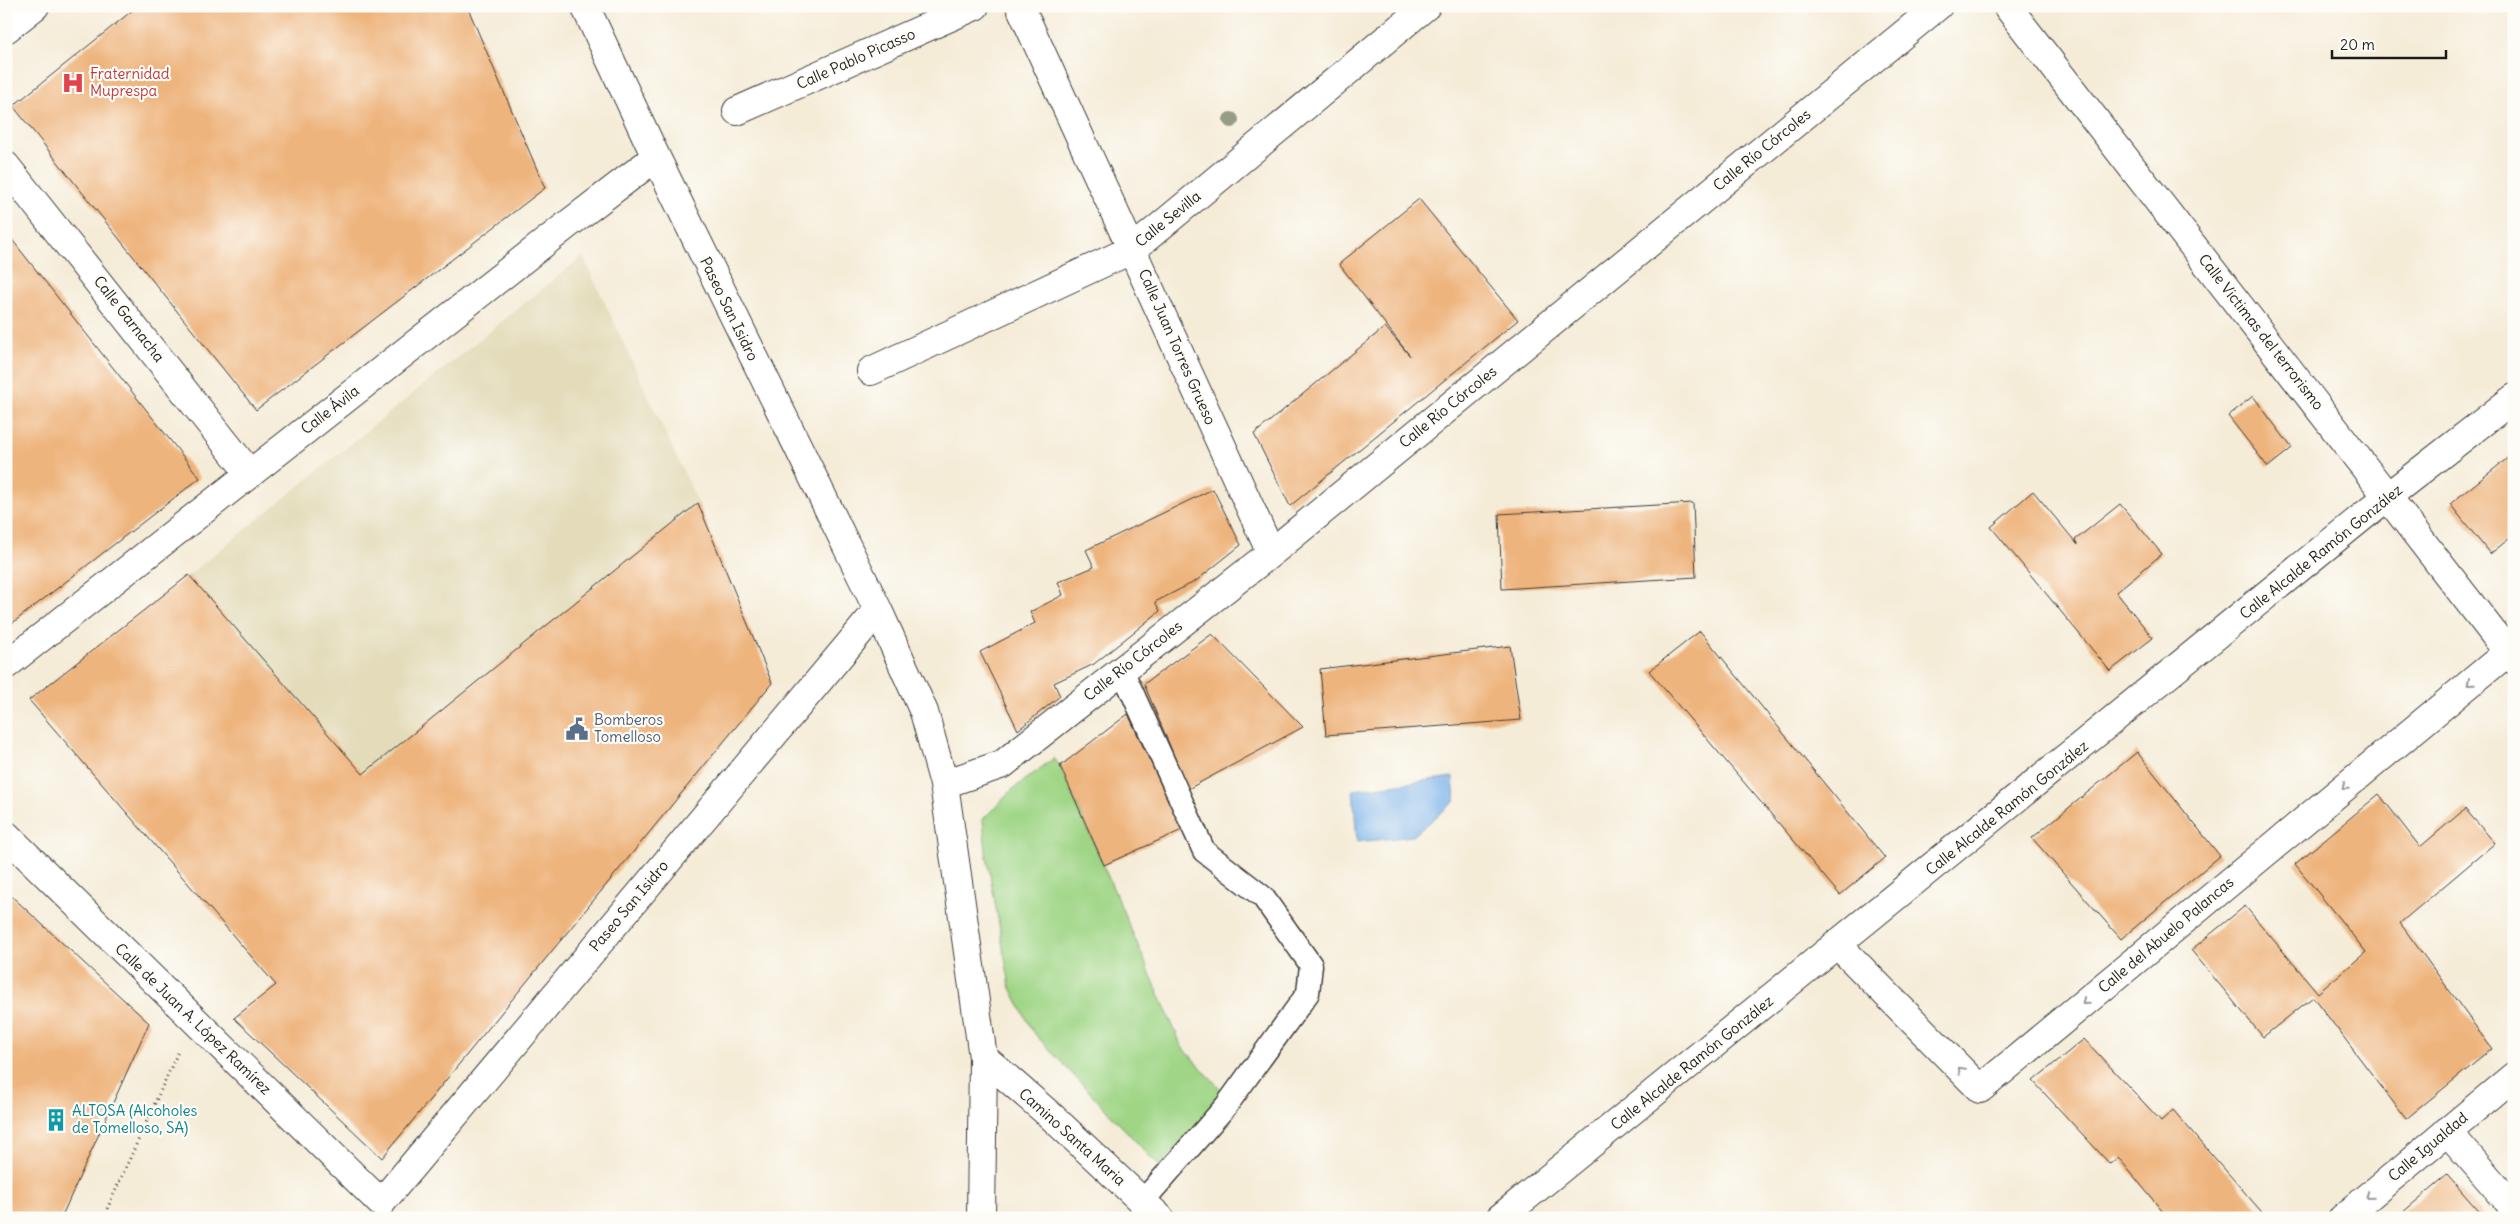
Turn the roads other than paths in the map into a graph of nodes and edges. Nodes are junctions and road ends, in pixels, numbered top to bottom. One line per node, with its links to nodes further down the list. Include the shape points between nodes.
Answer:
1 (35, 6): 8 (street)
2 (585, 6): 10 (street, Paseo San Isidro)
3 (975, 6): 9 (street, Calle Pablo Picasso)
4 (1020, 6): 12 (street, Calle Juan Torres Grueso)
5 (1426, 6): 12 (street, Calle Sevilla)
6 (1938, 6): 17 (street, Calle Río Córcoles)
7 (2007, 6): 16 (street, Calle Victimas del terrorismo)
8 (6, 29)
9 (737, 111)
10 (656, 158): 15 (street, Calle Ávila); 18 (street, Paseo San Isidro)
11 (6, 166): 15 (street, Calle Garnacha)
12 (1133, 249): 13 (street, Calle Sevilla); 17 (street, Calle Juan Torres Grueso)
13 (871, 371)
14 (2514, 398): 16 (street, Calle Alcalde Ramón González)
15 (250, 474): 20 (street, Calle Ávila)
16 (2388, 496): 19 (street, Calle Victimas del terrorismo); 24 (street, Calle Alcalde Ramón González)
17 (1271, 552): 21 (street, Calle Río Córcoles)
18 (878, 610): 22 (street, Paseo San Isidro, via 924,712); 28 (street, Paseo San Isidro)
19 (2511, 656): 24 (street, Calle del Abuelo Palancas, one-way to 24, via 1980,1088)
20 (6, 665)
21 (1122, 670): 22 (street, Calle Río Córcoles, via 1003,764); 30 (lane, via 1204,852 1262,897 1311,964 1308,993)
22 (944, 784): 25 (street, Paseo San Isidro)
23 (6, 835): 28 (street, Calle de Juan A. López Ramírez)
24 (1838, 945): 32 (street, Calle Alcalde Ramón González)
25 (983, 1057): 30 (street, Camino Santa Maria); 31 (street, Paseo San Isidro)
26 (2514, 1076): 27 (street, Calle Igualdad)
27 (2447, 1131): 29 (street); 33 (street, Calle Igualdad, one-way to 33)
28 (381, 1203)
29 (2514, 1208)
30 (1151, 1210)
31 (981, 1218)
32 (1500, 1218)
33 (2343, 1218)

